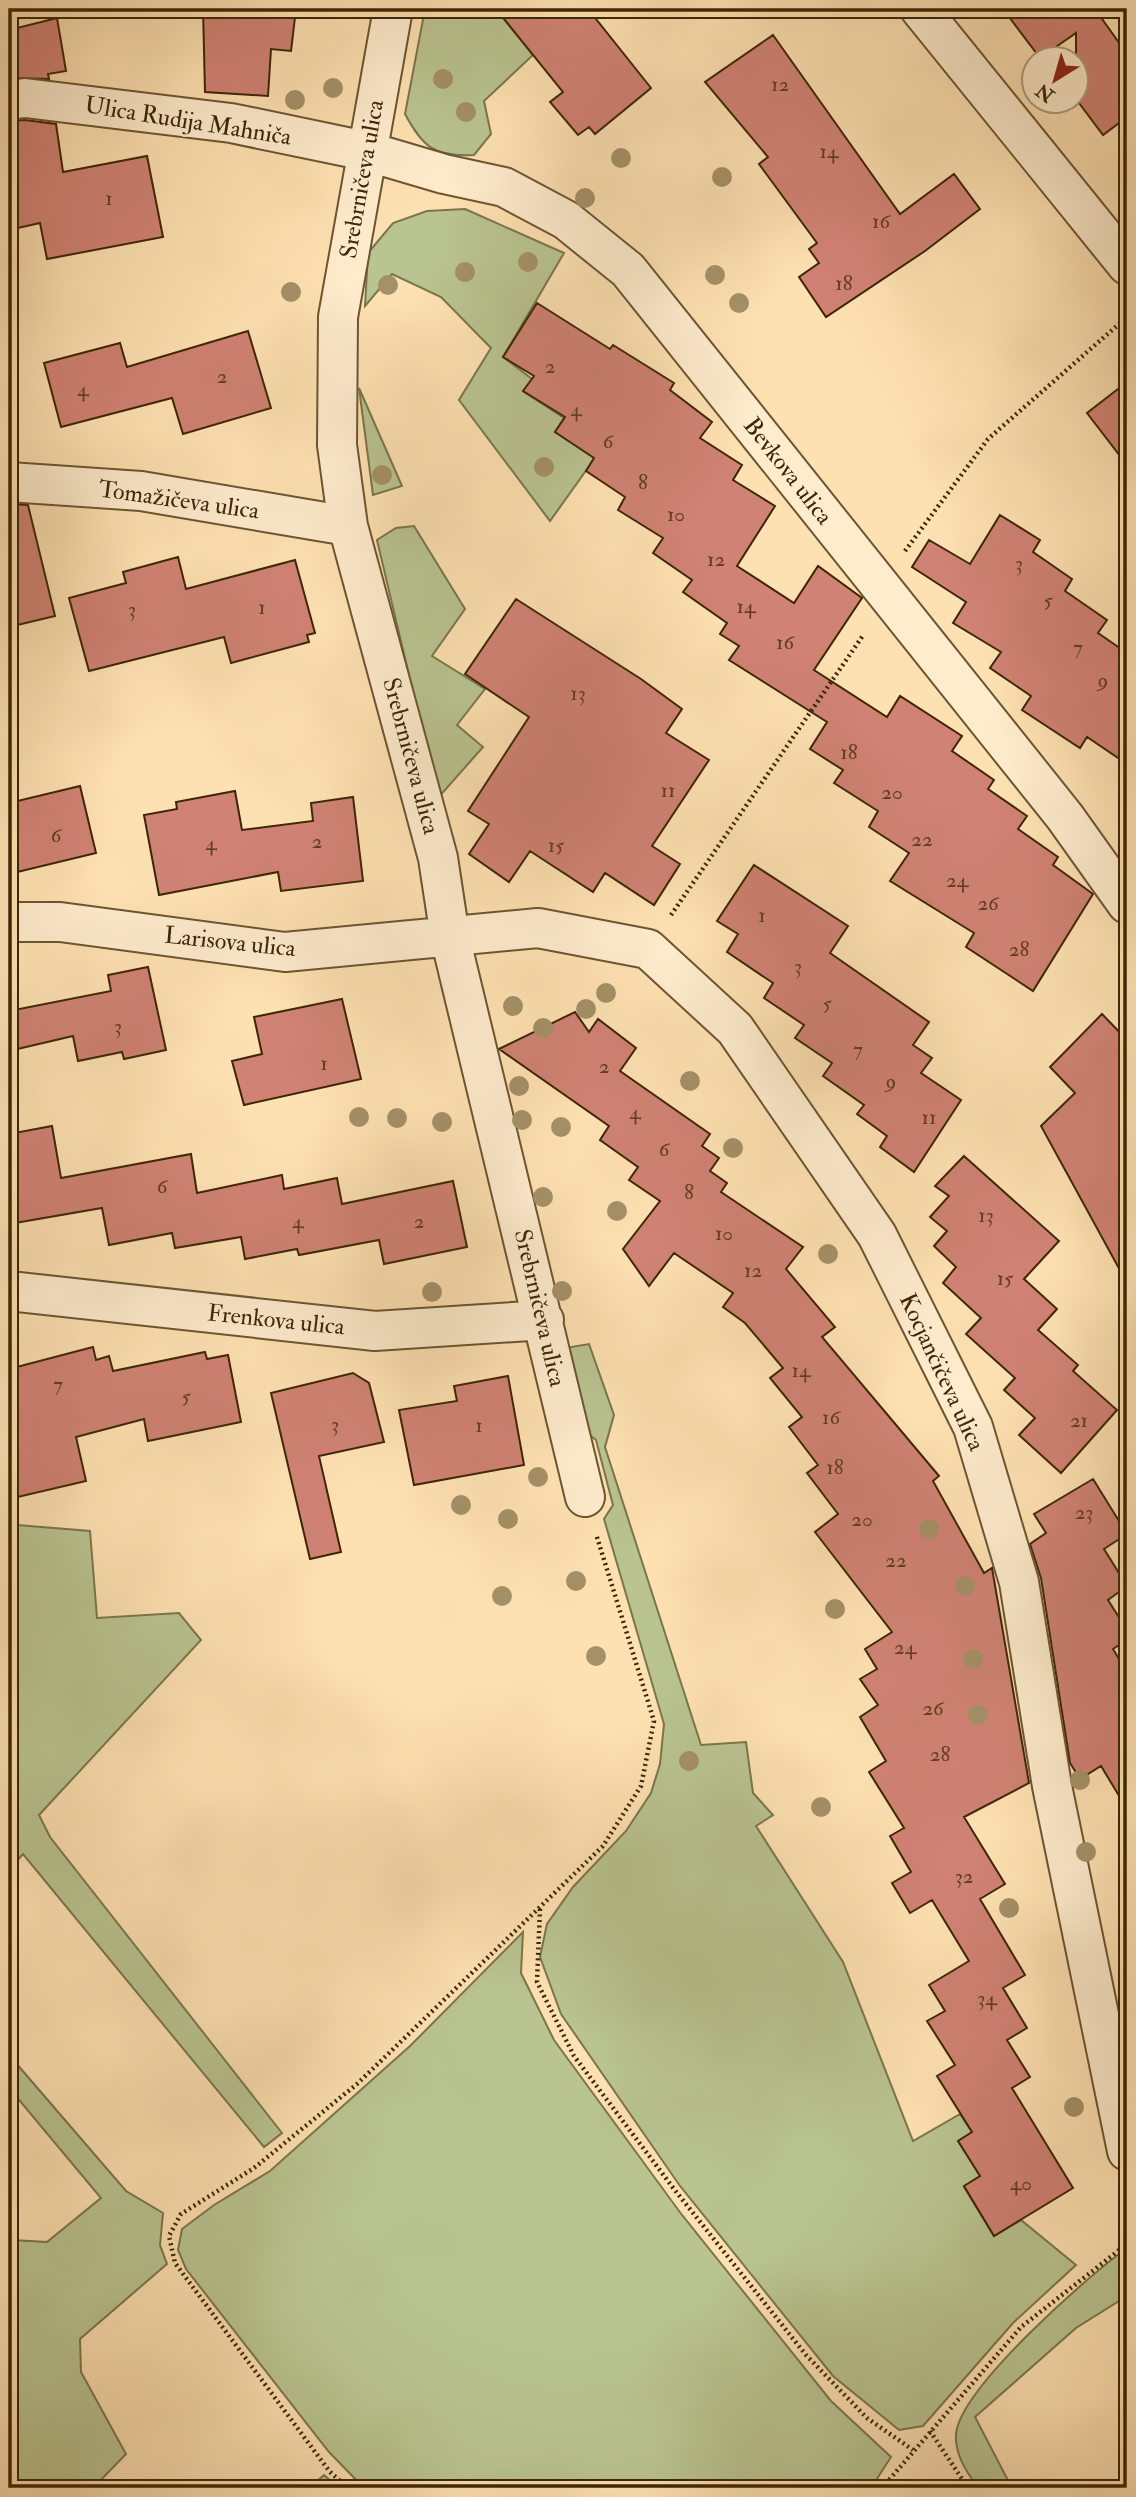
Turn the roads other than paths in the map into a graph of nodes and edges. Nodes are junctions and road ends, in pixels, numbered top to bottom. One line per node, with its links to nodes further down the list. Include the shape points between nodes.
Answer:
1 (393, 9): 4 (street, Srebrničeva ulica)
2 (920, 9): 5 (street)
3 (9, 100): 4 (street, Ulica Rudija Mahniča, via 26,98 231,123)
4 (366, 151): 7 (street, Srebrničeva ulica, via 338,317 337,445); 8 (street, Bevkova ulica, via 504,187 566,220 628,270 1065,817)
5 (1127, 265)
6 (9, 482): 7 (street, Tomažičeva ulica, via 141,491)
7 (348, 526): 10 (street, Srebrničeva ulica, via 438,858)
8 (1127, 904)
9 (9, 922): 10 (street, Larisova ulica, via 60,922 285,952)
10 (450, 937): 12 (street, Srebrničeva ulica); 14 (street, Kocjančičeva ulica, via 538,928 648,948 735,1029 877,1235 973,1427 1019,1582 1052,1786)
11 (9, 1291): 12 (street, Frenkova ulica, via 375,1331)
12 (544, 1320): 13 (street, Srebrničeva ulica)
13 (585, 1497)
14 (1127, 2151)

